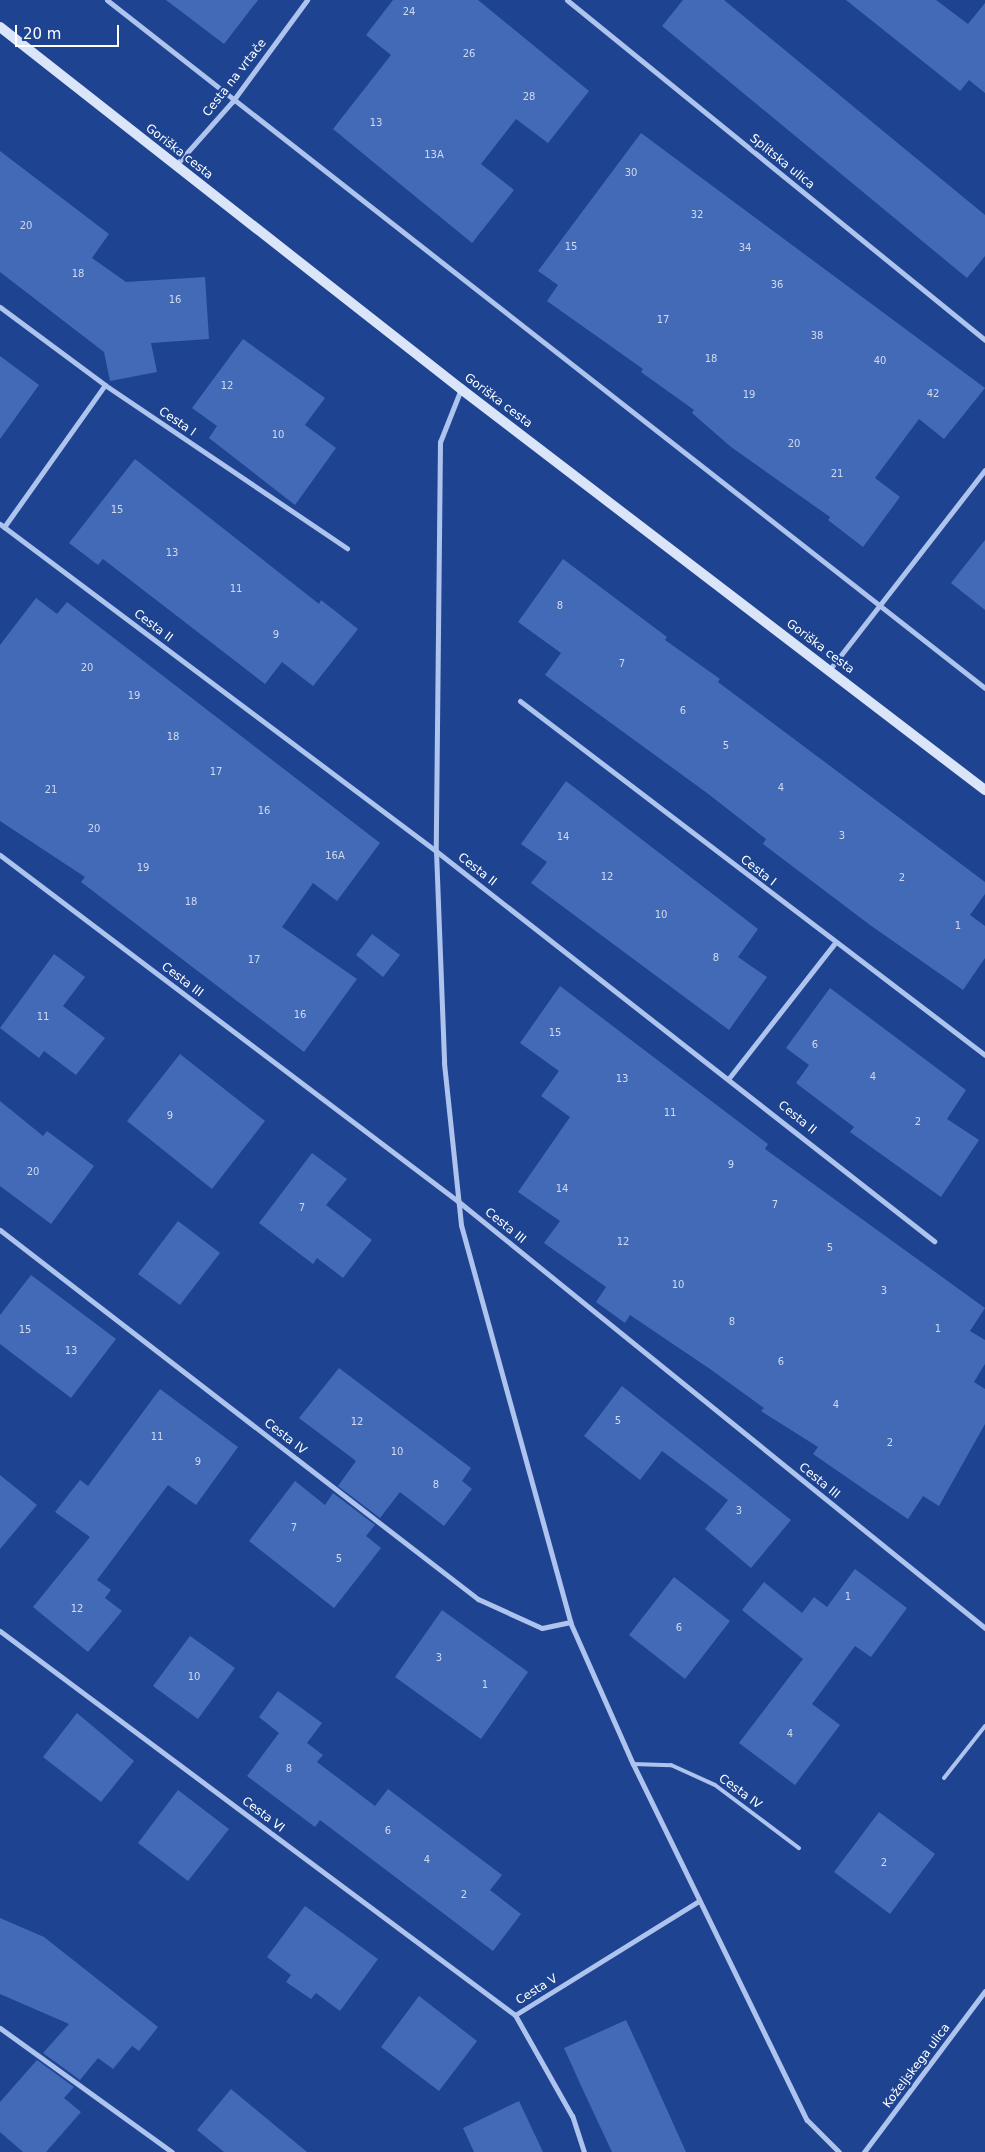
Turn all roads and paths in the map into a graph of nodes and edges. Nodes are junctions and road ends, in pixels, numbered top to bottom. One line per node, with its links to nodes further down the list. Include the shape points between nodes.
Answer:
1 (107, 0): 5 (street)
2 (307, 0): 5 (street, Cesta na vrtače)
3 (567, 0): 8 (street, Splitska ulica)
4 (0, 27): 6 (street, Goriška cesta)
5 (232, 102): 6 (street, Cesta na vrtače); 14 (street)
6 (176, 165): 10 (street, Goriška cesta)
7 (0, 307): 9 (street, Cesta I)
8 (985, 340)
9 (105, 385): 12 (street); 13 (street, Cesta I)
10 (461, 389): 15 (street, Goriška cesta); 19 (street, via 440,442)
11 (985, 470): 14 (street)
12 (2, 526): 19 (street, Cesta II)
13 (347, 548)
14 (880, 606): 15 (street); 16 (street)
15 (830, 669): 18 (street, Goriška cesta)
16 (985, 688)
17 (520, 701): 21 (street, Cesta I)
18 (985, 790)
19 (436, 851): 23 (street, Cesta II); 24 (street, via 444,1064)
20 (0, 855): 24 (street, Cesta III)
21 (835, 943): 22 (street, Cesta I); 23 (street)
22 (985, 1055)
23 (729, 1078): 26 (street, Cesta II)
24 (459, 1202): 27 (street, via 461,1225); 28 (street, Cesta III)
25 (0, 1230): 27 (street, Cesta IV, via 478,1599 542,1628)
26 (934, 1241)
27 (570, 1622): 31 (street)
28 (985, 1628)
29 (0, 1631): 36 (street, Cesta VI)
30 (985, 1726): 32 (lane)
31 (633, 1764): 33 (lane, Cesta IV, via 671,1765 715,1785); 34 (street)
32 (944, 1778)
33 (799, 1848)
34 (699, 1901): 36 (street, Cesta V); 40 (street, via 807,2120)
35 (985, 1991): 41 (street, Koželjskega ulica)
36 (515, 2015): 39 (street, Cesta V, via 572,2116)
37 (0, 2028): 38 (street)
38 (172, 2152)
39 (584, 2152)
40 (839, 2152)
41 (864, 2152)

